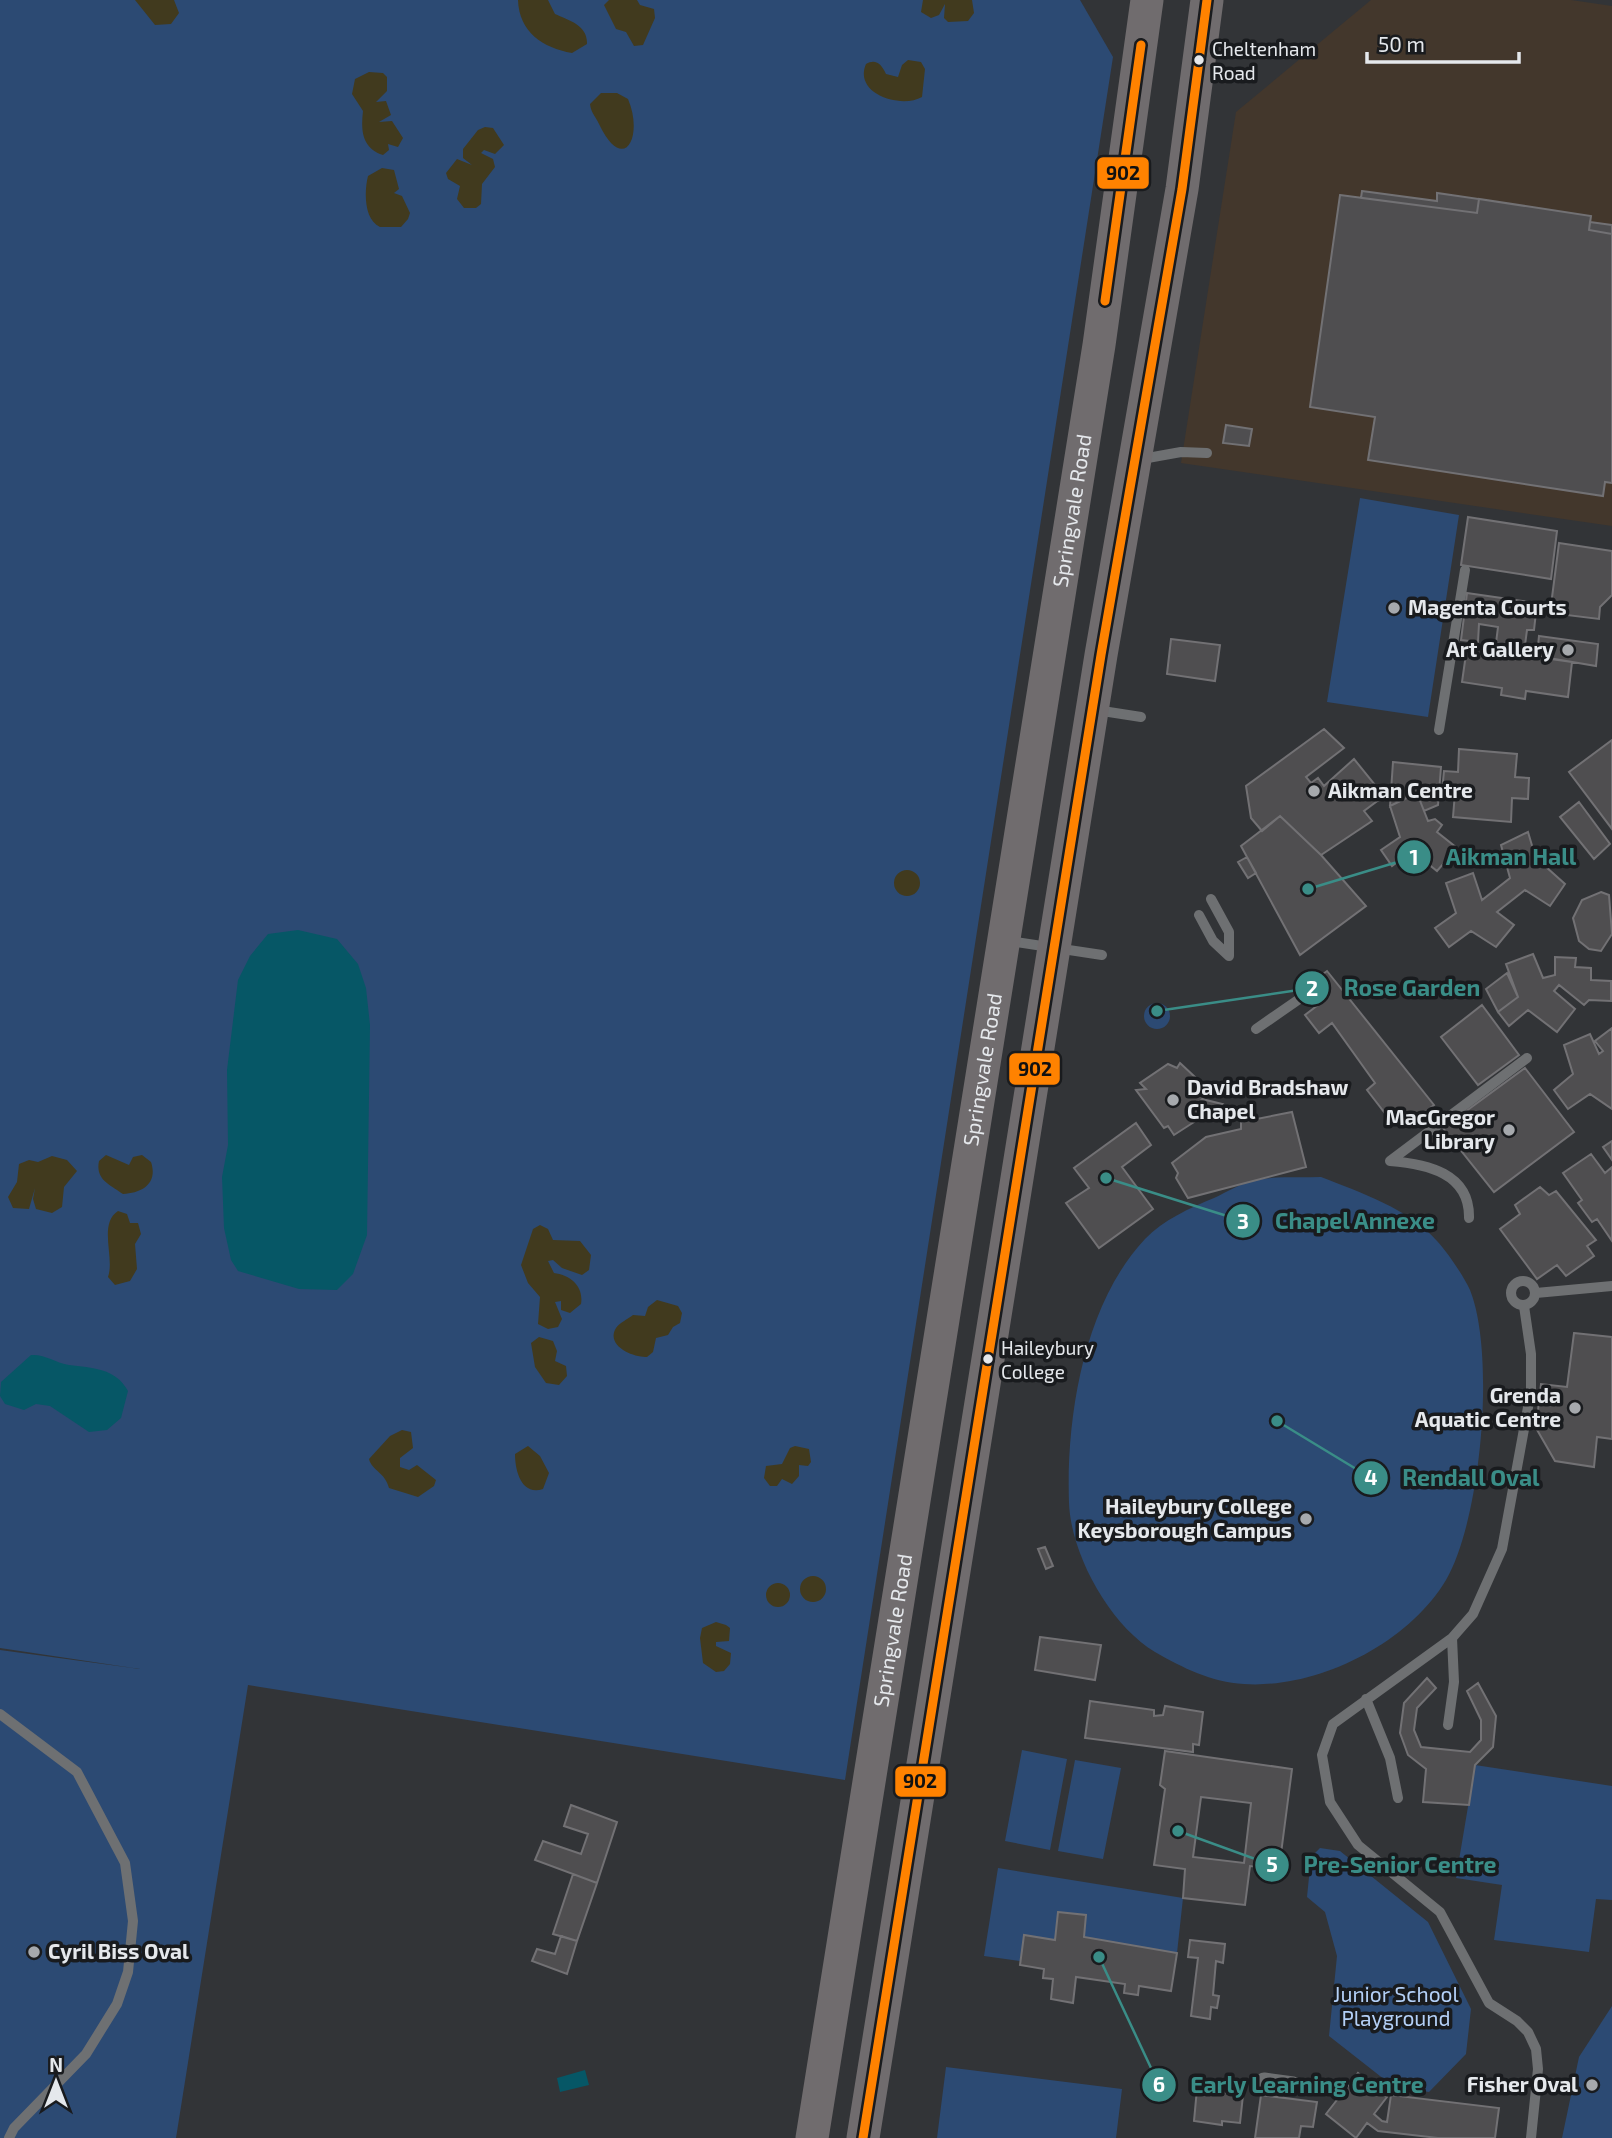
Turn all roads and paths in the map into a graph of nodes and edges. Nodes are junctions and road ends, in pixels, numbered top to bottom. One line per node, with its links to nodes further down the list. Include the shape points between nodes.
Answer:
1 (1206, 0): 4 (highway, via 1182,189)
2 (1141, 9): 11 (highway, Springvale Road, via 1099,345)
3 (1207, 453): 4 (lane, via 1181,452)
4 (1136, 460): 6 (highway)
5 (1465, 570): 8 (lane)
6 (1092, 709): 7 (lane); 12 (highway)
7 (1141, 717)
8 (1439, 730)
9 (1211, 899): 10 (lane, via 1229,932 1229,956 1213,941)
10 (1199, 915)
11 (1005, 940): 12 (lane); 29 (highway, Springvale Road)
12 (1054, 948): 13 (lane); 30 (highway)
13 (1102, 955)
14 (1321, 984): 15 (lane)
15 (1256, 1029)
16 (1527, 1058): 17 (lane, via 1390,1161 1428,1165 1442,1173 1470,1200)
17 (1469, 1218)
18 (1612, 1286): 19 (lane)
19 (1536, 1293): 20 (lane); 20 (lane, via 1530,1283 1516,1282 1510,1296)
20 (1524, 1306): 21 (lane, via 1531,1391 1502,1549 1473,1614)
21 (1452, 1638): 22 (lane); 24 (lane, via 1454,1682)
22 (1366, 1699): 25 (lane, via 1390,1758); 31 (lane, via 1333,1724 1322,1755 1330,1802 1358,1845 1440,1912 1489,2003 1528,2032 1538,2069)
23 (0, 1714): 28 (lane, via 77,1772 125,1863 133,1921 128,1972 117,2004 86,2054)
24 (1448, 1725)
25 (1398, 1798)
26 (1264, 2082): 27 (street)
27 (1293, 2086)
28 (9, 2138)
29 (812, 2138)
30 (863, 2138)
31 (1531, 2138)

